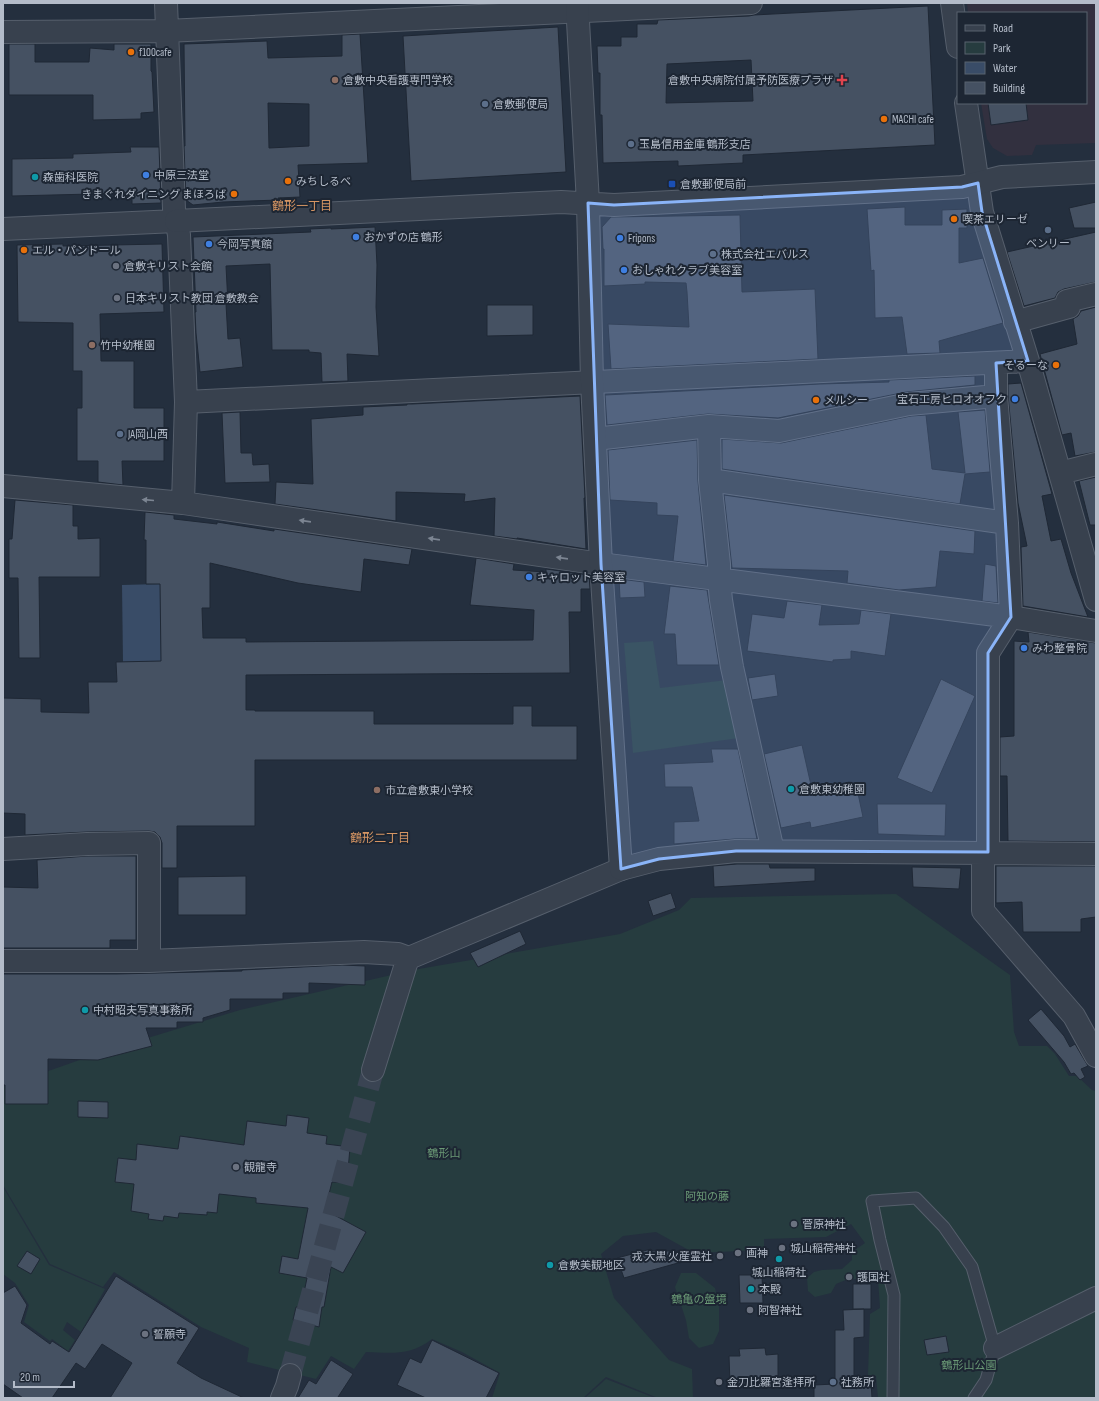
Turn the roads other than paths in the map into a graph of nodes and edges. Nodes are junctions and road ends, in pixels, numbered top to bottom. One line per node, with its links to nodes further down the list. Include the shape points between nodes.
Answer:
1 (166, 3): 5 (street)
2 (751, 3): 4 (street)
3 (952, 3): 7 (street)
4 (578, 7): 5 (street); 11 (street)
5 (166, 31): 6 (street); 12 (street)
6 (3, 32)
7 (957, 40)
8 (966, 104): 10 (street)
9 (1096, 172): 10 (street, via 1002,177)
10 (978, 183): 11 (street, via 962,187 614,205); 15 (street, via 982,212)
11 (588, 203): 12 (street, via 561,202); 18 (street)
12 (176, 221): 13 (street); 20 (street, via 179,235)
13 (3, 229)
14 (1096, 294): 15 (street, via 1067,301 1069,307)
15 (1015, 322): 16 (street)
16 (1028, 361): 17 (street); 24 (street)
17 (996, 363): 18 (street); 19 (street)
18 (592, 382): 20 (street); 22 (street)
19 (996, 396): 21 (street, via 908,404 779,431); 28 (street)
20 (186, 402): 27 (street)
21 (709, 426): 22 (street); 25 (street)
22 (595, 439): 29 (street)
23 (1096, 464): 24 (street)
24 (1060, 473): 31 (street)
25 (710, 480): 28 (street); 30 (street, via 719,564)
26 (3, 486): 27 (street, one-way to 26)
27 (183, 503): 29 (street, one-way to 27)
28 (1007, 523): 32 (street)
29 (601, 564): 30 (street); 38 (street)
30 (718, 580): 32 (street); 35 (street, via 732,667)
31 (1096, 600)
32 (1011, 617): 33 (street); 36 (street, via 988,653)
33 (1096, 631)
34 (3, 849): 41 (street, via 149,843)
35 (773, 851): 36 (street); 38 (street, via 736,851 659,859)
36 (986, 852): 37 (street); 42 (street, via 983,911 1074,1016)
37 (1096, 854)
38 (621, 869): 39 (street)
39 (409, 958): 41 (street, via 398,954 364,952); 43 (street)
40 (3, 961): 41 (street)
41 (149, 961)
42 (1096, 1056)
43 (373, 1070)
44 (1096, 1298): 45 (street)
45 (995, 1348): 48 (lane, via 972,1267 944,1227 916,1198 872,1201 894,1295); 49 (lane, via 986,1380)
46 (290, 1375): 47 (street)
47 (282, 1398)
48 (893, 1398)
49 (974, 1398)

